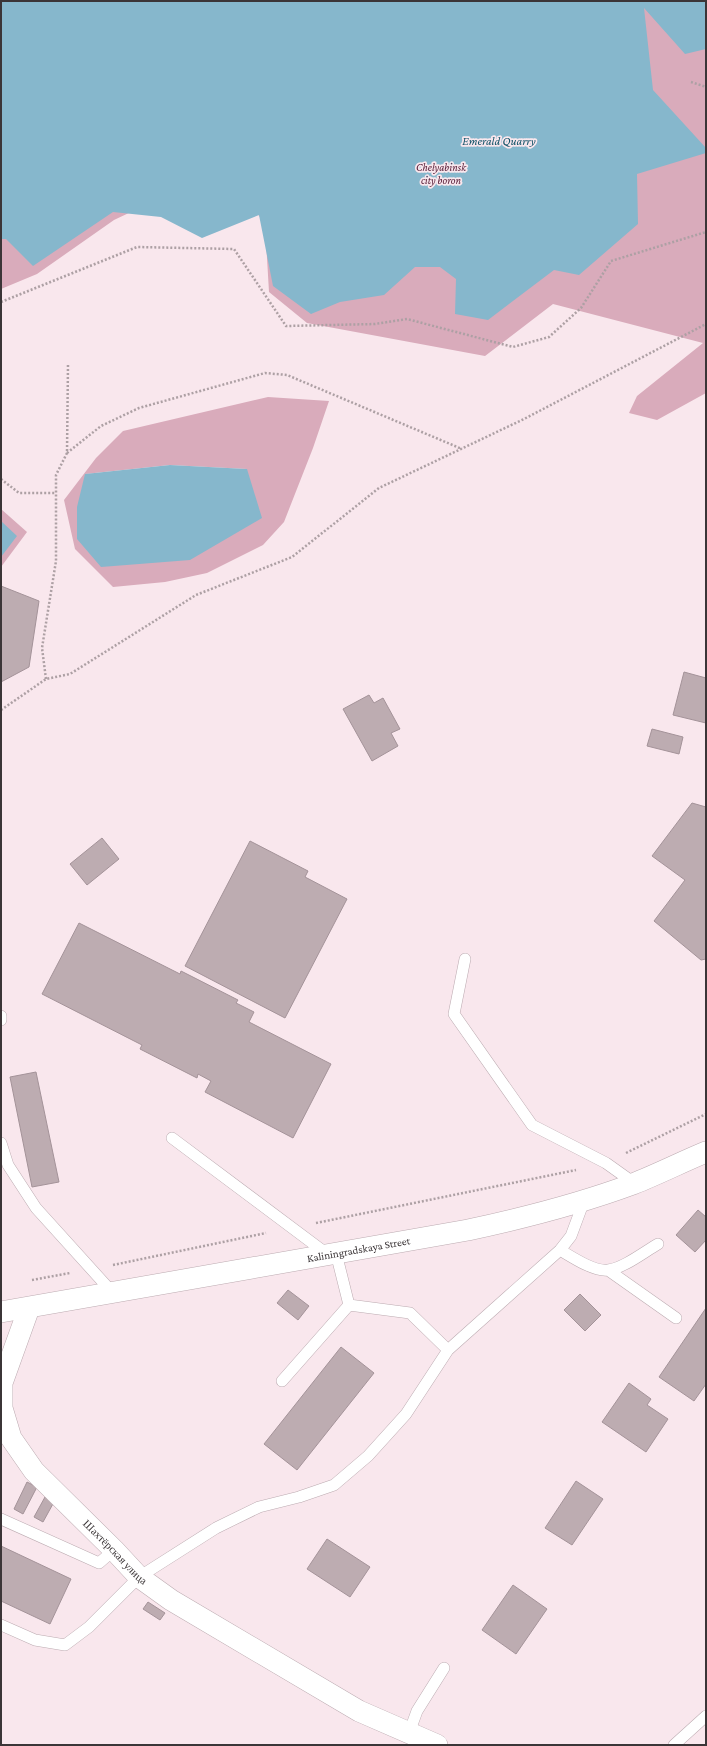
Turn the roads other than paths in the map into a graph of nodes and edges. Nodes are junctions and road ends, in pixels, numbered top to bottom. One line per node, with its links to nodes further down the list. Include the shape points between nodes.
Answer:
1 (465, 959): 7 (lane, via 454,1014 532,1125 606,1163)
2 (1, 1016): 3 (lane)
3 (1, 1020)
4 (172, 1138): 11 (lane, via 292,1228)
5 (1, 1143): 13 (lane, via 8,1165 36,1208)
6 (706, 1152): 7 (street, Kaliningradskaya Street)
7 (634, 1183): 8 (street, Kaliningradskaya Street)
8 (584, 1201): 10 (lane, via 571,1236); 11 (street, Kaliningradskaya Street, via 468,1230)
9 (658, 1244): 12 (lane, via 627,1263)
10 (560, 1250): 12 (lane, via 587,1266); 18 (lane)
11 (332, 1254): 13 (street, Kaliningradskaya Street); 14 (lane)
12 (608, 1270): 17 (lane)
13 (112, 1292): 15 (street, Kaliningradskaya Street)
14 (349, 1305): 18 (lane, via 410,1313); 19 (lane)
15 (29, 1308): 16 (street, Kaliningradskaya Street); 21 (street, Шахтёрская улица, via 2,1383 2,1408 11,1438 34,1471)
16 (1, 1312)
17 (676, 1318)
18 (448, 1350): 22 (lane, via 406,1414 368,1456 334,1484 299,1497 259,1507 216,1528)
19 (282, 1380)
20 (1, 1519): 21 (lane, via 99,1562)
21 (114, 1550): 22 (street, Шахтёрская улица)
22 (139, 1577): 23 (lane, via 89,1627 65,1645 35,1640); 26 (street, Шахтёрская улица, via 171,1600 359,1711)
23 (1, 1625)
24 (444, 1668): 26 (lane, via 417,1711)
25 (706, 1716): 28 (lane)
26 (410, 1733): 27 (street, Шахтёрская улица)
27 (437, 1745)
28 (674, 1745)

